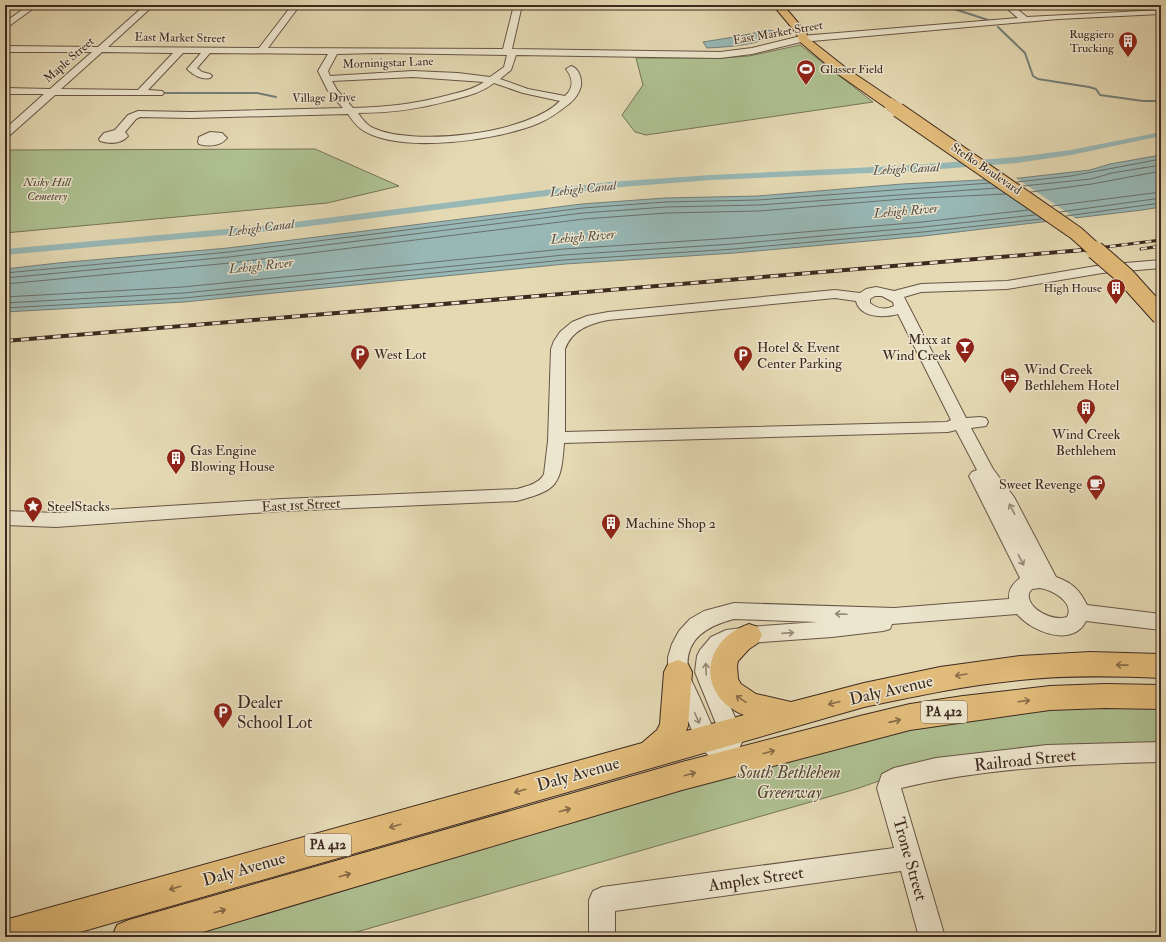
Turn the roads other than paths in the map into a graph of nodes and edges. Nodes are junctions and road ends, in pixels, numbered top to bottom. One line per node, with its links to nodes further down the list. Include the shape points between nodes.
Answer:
1 (34, 5): 9 (street)
2 (150, 5): 12 (street, Maple Street)
3 (296, 5): 15 (street)
4 (518, 5): 17 (street, Village Drive)
5 (778, 5): 10 (main road, Stefko Boulevard)
6 (1007, 5): 8 (street)
7 (1161, 12): 8 (street, East Market Street)
8 (1025, 20): 10 (street, East Market Street)
9 (5, 26)
10 (806, 37): 17 (street, East Market Street, via 752,51 720,54); 27 (main road, Stefko Boulevard, via 842,71)
11 (5, 49): 12 (street, East Market Street)
12 (101, 50): 13 (street, East Market Street); 23 (street, Maple Street)
13 (181, 50): 14 (street, East Market Street); 24 (street)
14 (207, 51): 15 (street, East Market Street); 19 (street, via 192,68)
15 (260, 51): 16 (street, East Market Street)
16 (334, 51): 17 (street, East Market Street); 20 (street, via 323,71)
17 (507, 53): 21 (street, Village Drive, via 508,68)
18 (565, 67): 26 (street, via 575,73 577,82)
19 (207, 76)
20 (326, 79): 21 (street, Morninigstar Lane, via 427,74); 28 (street, via 332,92)
21 (494, 80): 26 (street, Morninigstar Lane, via 526,91); 28 (street, Village Drive, via 458,97 426,104 397,109)
22 (5, 91): 23 (street)
23 (52, 92): 24 (street); 31 (street, Maple Street)
24 (141, 92): 25 (street)
25 (159, 92)
26 (568, 100): 28 (street, via 548,115 522,126 448,139 406,139 386,136 362,126)
27 (894, 104): 35 (main road, Stefko Boulevard, via 1073,221 1125,264); 37 (main road, Stefko Boulevard, bridge, via 1076,232 1125,276)
28 (351, 110): 29 (street, Village Drive)
29 (219, 114): 30 (street, Village Drive, via 138,114); 32 (street)
30 (118, 133)
31 (5, 134)
32 (213, 134)
33 (1161, 264): 36 (street, via 1102,269 1007,285 922,288 907,291)
34 (863, 298): 36 (street, via 868,293 886,292); 36 (street, via 862,302 869,309 881,313); 40 (street, East 1st Street, via 836,294 608,316 584,322 563,337 559,346)
35 (1161, 302)
36 (895, 305): 39 (street)
37 (1161, 316)
38 (980, 422): 39 (street)
39 (956, 425): 40 (street); 42 (street, via 979,476)
40 (556, 438): 41 (street, East 1st Street, via 553,473 548,482 535,490 517,495 282,505 56,520)
41 (5, 518)
42 (1040, 582): 43 (street, via 1025,584 1018,593); 44 (street, via 1058,585 1070,594)
43 (1021, 606): 44 (street, via 1026,613 1042,624 1061,627 1075,622); 45 (street)
44 (1080, 611): 46 (street)
45 (894, 616): 47 (street, one-way to 45, via 880,624); 49 (street, one-way to 49, via 734,611 723,613 697,625 686,637 679,651)
46 (1161, 622)
47 (749, 635): 51 (main road, one-way to 47, via 746,703 736,697 727,684 722,671 725,657 738,640); 52 (street, one-way to 47, via 705,663 718,643)
48 (1161, 666): 51 (main road, Daly Avenue / PA 412, one-way to 51, via 1066,665 993,671 913,684)
49 (678, 672): 52 (street, one-way to 52); 54 (main road, via 674,726 667,739)
50 (1161, 697): 55 (main road, Daly Avenue / PA 412, one-way to 50, via 910,717 1050,698)
51 (791, 714): 52 (main road, Daly Avenue / PA 412)
52 (718, 735): 54 (main road, Daly Avenue / PA 412); 55 (street)
53 (1161, 752): 56 (street, Railroad Street, via 1079,754 1018,759 936,769)
54 (652, 754): 58 (main road, Daly Avenue / PA 412, one-way to 58)
55 (732, 763): 59 (main road, Daly Avenue / PA 412, one-way to 55)
56 (890, 782): 57 (street, Trone Street, via 889,788)
57 (909, 858): 60 (street, Amplex Street, via 602,900); 61 (street, Trone Street)
58 (5, 937)
59 (129, 937)
60 (602, 937)
61 (932, 937)

